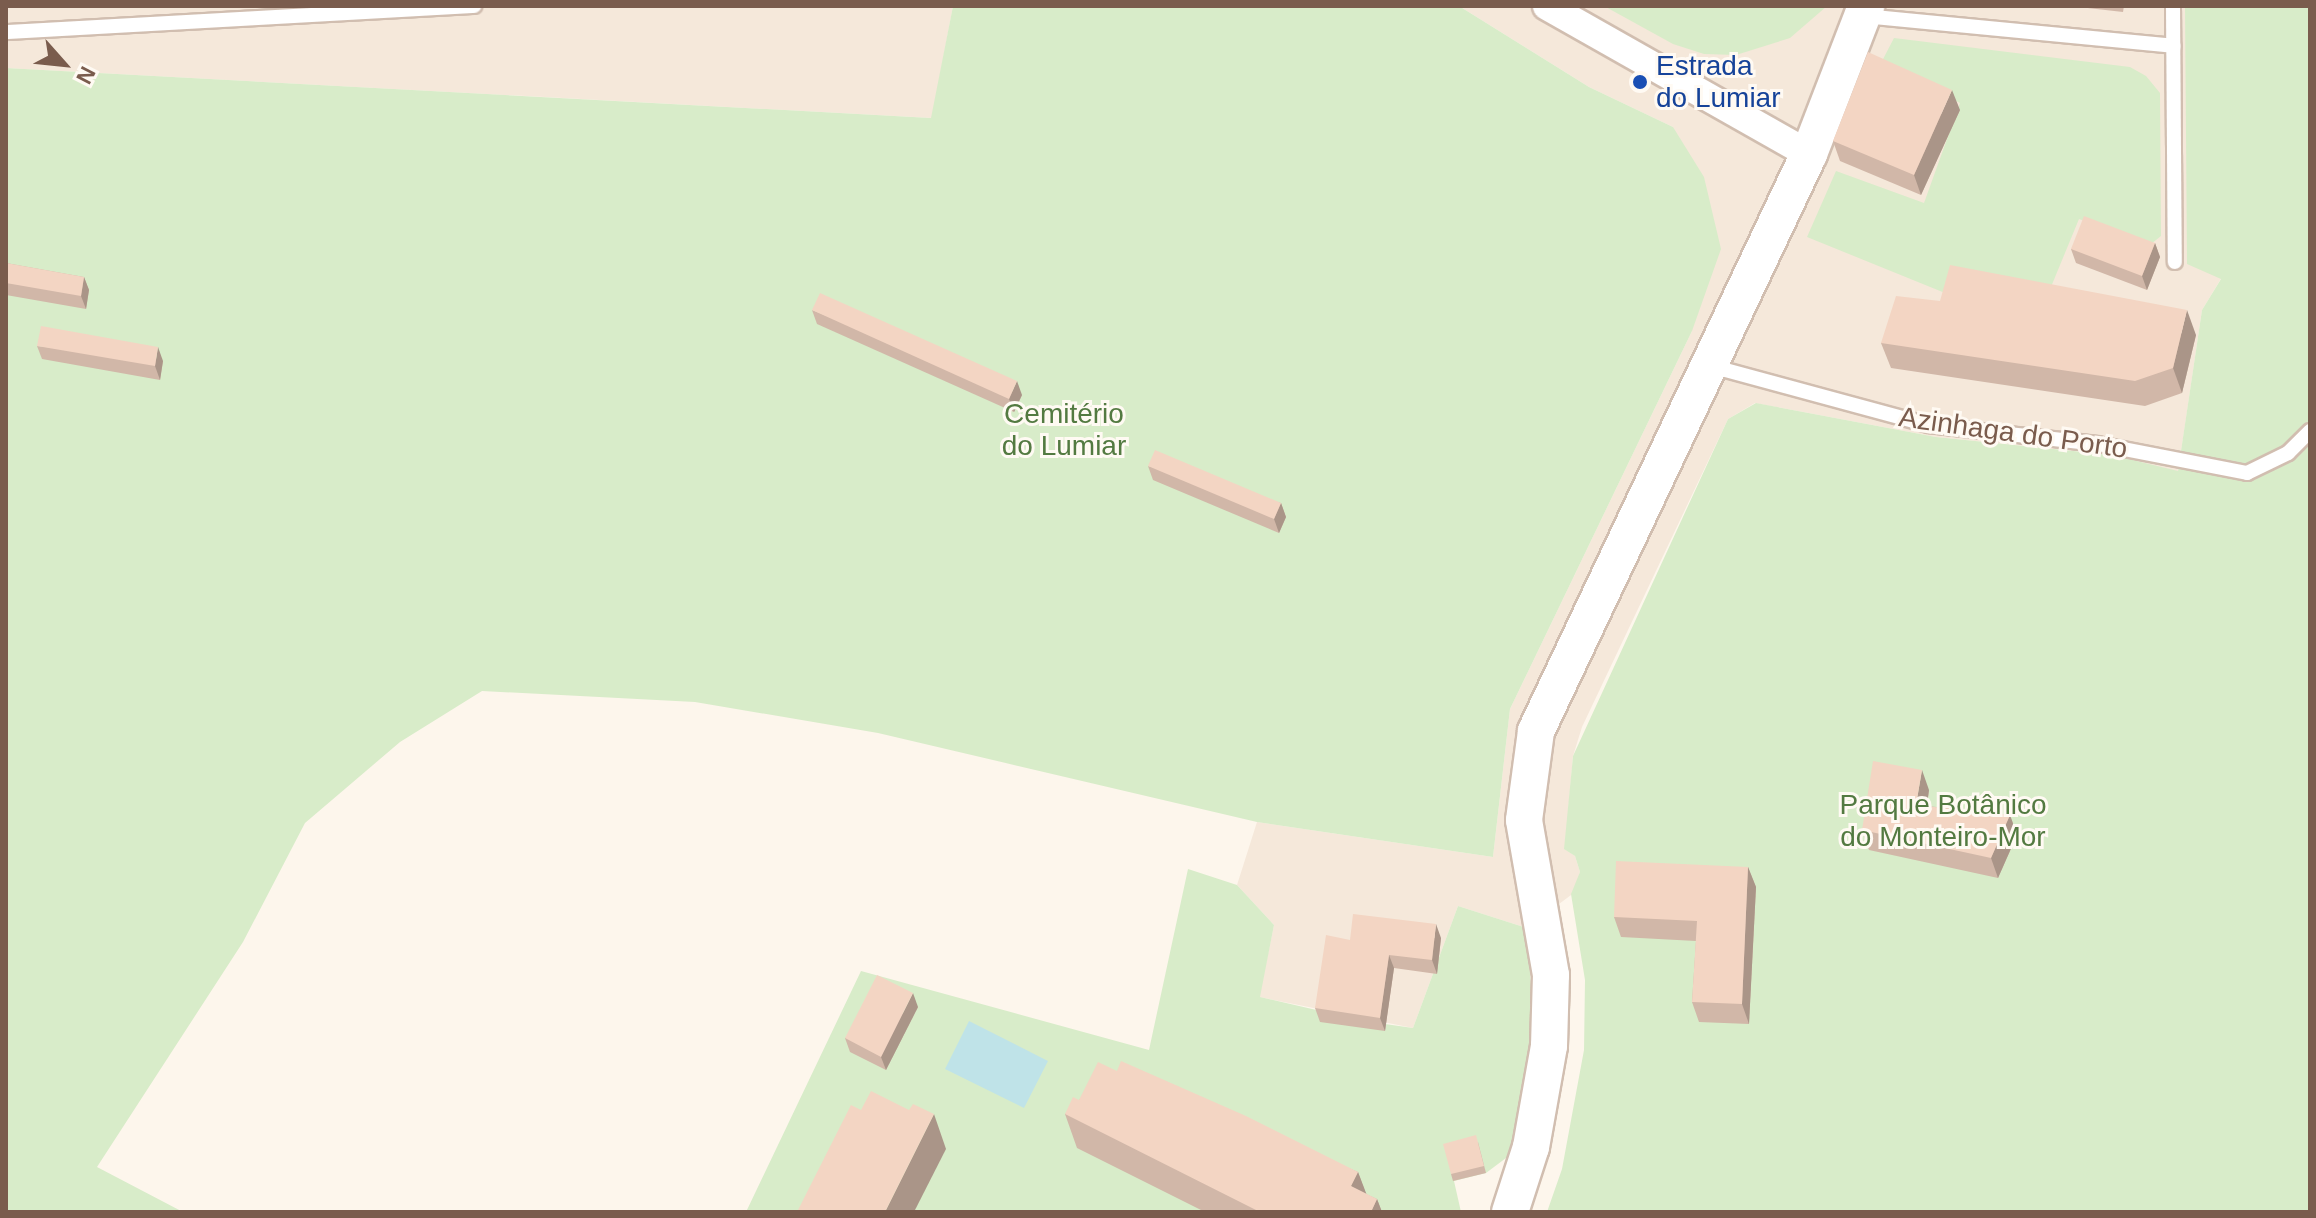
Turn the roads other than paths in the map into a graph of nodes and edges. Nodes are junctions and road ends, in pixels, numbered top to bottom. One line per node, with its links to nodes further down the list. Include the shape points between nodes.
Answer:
1 (474, 6): 5 (lane)
2 (1547, 6): 7 (street)
3 (2173, 6): 6 (lane)
4 (1864, 11): 6 (lane); 7 (street)
5 (6, 32)
6 (2174, 46): 8 (lane)
7 (1809, 154): 9 (street)
8 (2175, 262)
9 (1707, 365): 10 (lane, Azinhaga do Porto, via 1928,425 2098,444 2247,473 2288,453); 11 (street, via 1536,731 1524,820 1551,975 1549,1046 1531,1147)
10 (2310, 431)
11 (1510, 1212)

